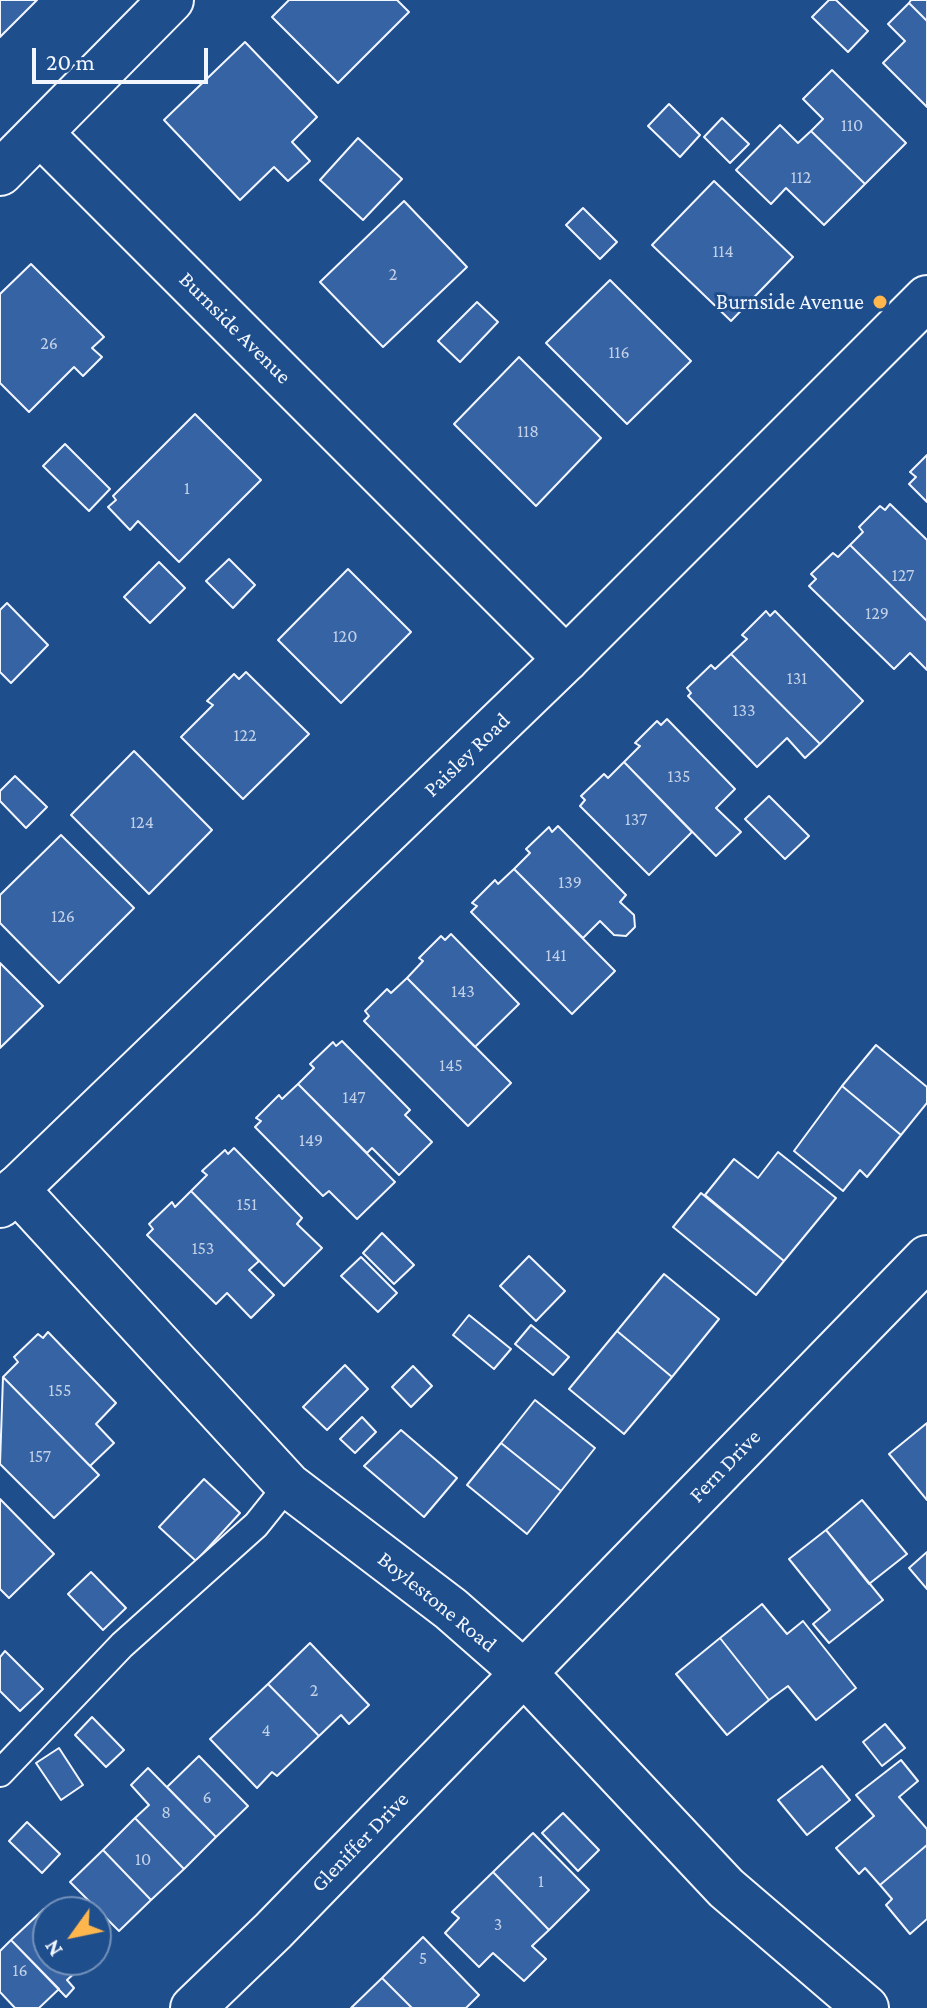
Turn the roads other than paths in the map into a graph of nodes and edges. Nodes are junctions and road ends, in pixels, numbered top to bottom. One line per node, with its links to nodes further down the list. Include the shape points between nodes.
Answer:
1 (171, 0): 2 (street)
2 (40, 133): 3 (street); 5 (street, Burnside Avenue)
3 (0, 173)
4 (927, 298): 5 (street, Paisley Road)
5 (566, 659): 6 (street, Paisley Road)
6 (8, 1197): 8 (street, Boylestone Road)
7 (927, 1258): 9 (street, Fern Drive)
8 (288, 1485): 9 (street, Boylestone Road, via 451,1609); 10 (lane, via 256,1525 122,1645)
9 (524, 1673): 11 (street, Gleniffer Drive); 12 (street, Boylestone Road, via 726,1888)
10 (0, 1773)
11 (193, 2008)
12 (866, 2008)

